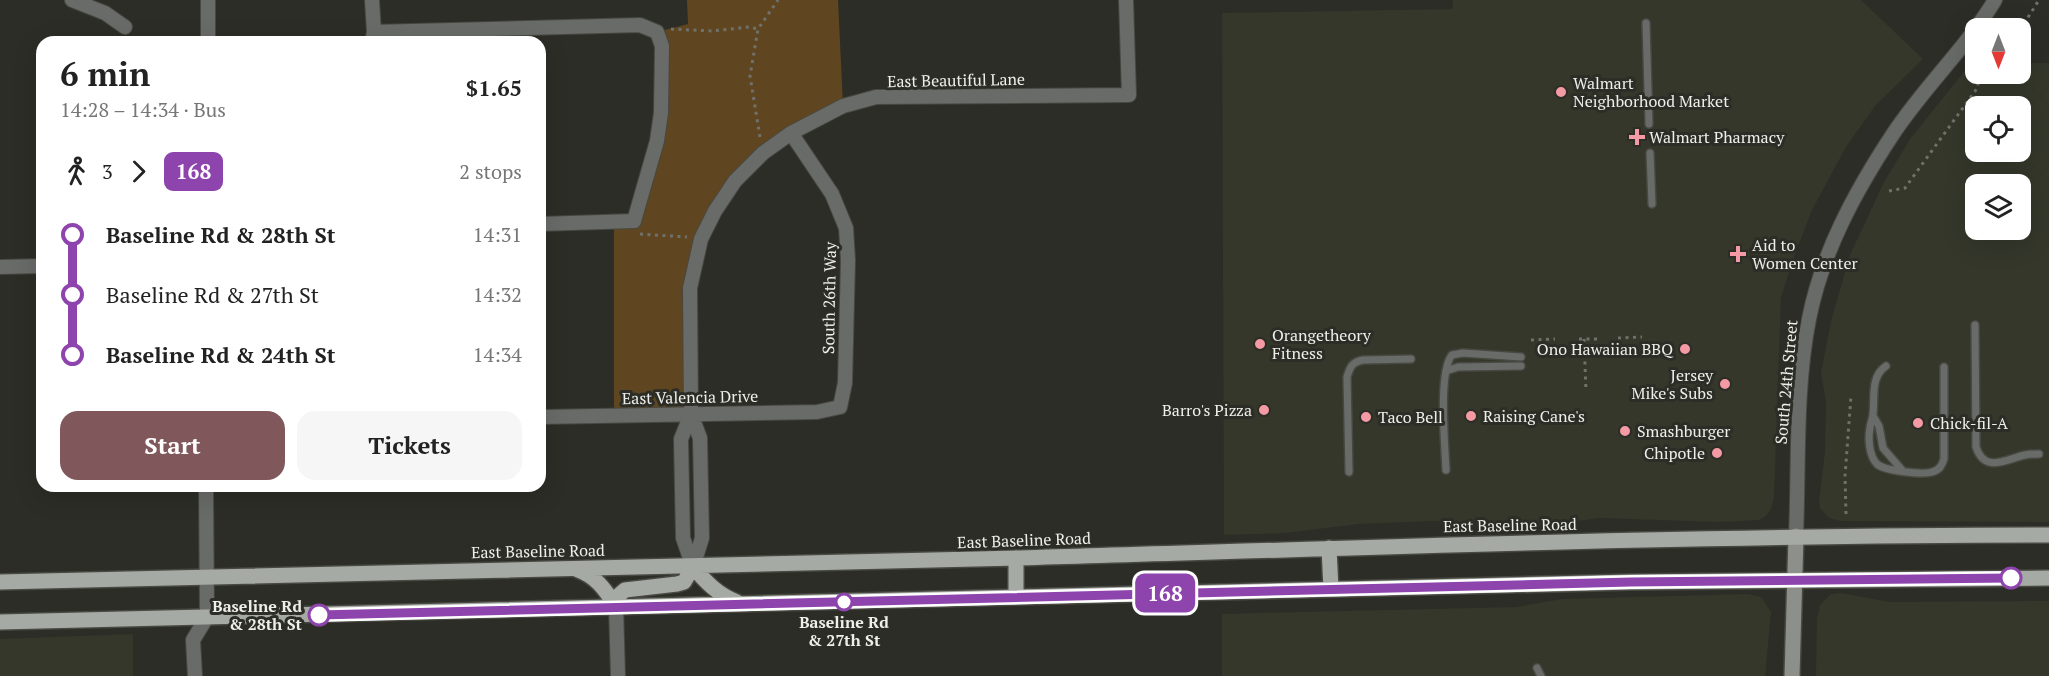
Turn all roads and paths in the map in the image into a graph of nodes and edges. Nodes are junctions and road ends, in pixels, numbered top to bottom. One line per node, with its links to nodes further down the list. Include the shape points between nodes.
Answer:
1 (72, 0): 10 (street, via 105,13)
2 (208, 0): 13 (street)
3 (372, 0): 14 (street)
4 (778, 0): 11 (path)
5 (1126, 0): 18 (street, East Beautiful Lane, via 1129,95 876,97 843,106)
6 (1995, 0): 53 (street, South 24th Street, via 1894,131 1865,177 1827,255 1805,346)
7 (2039, 0): 8 (path)
8 (2028, 18)
9 (1646, 23): 17 (lane)
10 (125, 27)
11 (758, 29): 12 (path, via 674,28); 19 (path, via 750,76)
12 (657, 32): 15 (street, via 640,25); 23 (street, via 662,46 661,113 657,141)
13 (208, 36)
14 (373, 36)
15 (395, 36)
16 (1978, 84): 21 (path, via 1905,188)
17 (1649, 124)
18 (791, 133): 19 (street, East Beautiful Lane); 42 (street, South 26th Way, via 832,194 846,228 844,383)
19 (762, 153): 25 (street, East Beautiful Lane, via 735,181)
20 (1650, 153): 22 (lane)
21 (1889, 191)
22 (1652, 204)
23 (633, 221): 24 (street); 25 (path, via 638,234)
24 (546, 224)
25 (701, 239): 43 (street, East Beautiful Lane, via 690,288)
26 (36, 266): 27 (street)
27 (0, 267)
28 (1975, 326): 46 (lane, via 1978,453 1995,463)
29 (1618, 338): 30 (path)
30 (1642, 338)
31 (1555, 339): 33 (path)
32 (1598, 339): 40 (path, via 1581,339)
33 (1531, 340)
34 (1521, 357): 39 (lane, via 1452,355)
35 (1411, 359): 49 (lane, via 1363,360 1351,365 1347,377)
36 (1521, 366): 39 (lane, via 1458,367)
37 (1886, 366): 44 (lane, via 1876,378)
38 (1944, 367): 48 (lane, via 1941,467 1932,472)
39 (1446, 371): 47 (lane)
40 (1586, 391)
41 (1851, 396): 51 (path)
42 (840, 406): 43 (street, East Valencia Drive, via 817,412)
43 (692, 414): 45 (street, East Valencia Drive); 56 (street, via 681,439 683,538)
44 (1873, 416): 48 (lane, via 1883,448); 48 (lane, via 1869,429 1871,454 1877,464)
45 (546, 417)
46 (2039, 454)
47 (1446, 470)
48 (1902, 470)
49 (1349, 472)
50 (206, 492): 58 (street)
51 (1846, 514)
52 (2049, 535): 53 (main road, East Baseline Road)
53 (1796, 536): 54 (main road, East Baseline Road); 60 (main road, South 24th Street)
54 (1329, 548): 55 (main road, East Baseline Road); 62 (main road)
55 (1016, 558): 56 (main road, East Baseline Road); 63 (main road)
56 (693, 567): 57 (main road, East Baseline Road); 64 (main road, via 711,588); 65 (main road, via 684,582 625,590 618,596)
57 (576, 568): 58 (main road, East Baseline Road); 65 (main road, via 597,581)
58 (206, 576): 61 (main road, East Baseline Road); 66 (street)
59 (2049, 578): 60 (main road)
60 (1795, 580): 62 (main road); 72 (main road, South 24th Street)
61 (0, 582)
62 (1331, 589): 63 (main road)
63 (1016, 597): 64 (main road)
64 (741, 604): 65 (main road)
65 (616, 606): 66 (main road); 70 (street)
66 (207, 618): 67 (main road); 69 (street, via 193,640)
67 (0, 622)
68 (1538, 668): 71 (lane)
69 (195, 676)
70 (618, 676)
71 (1541, 676)
72 (1792, 676)

